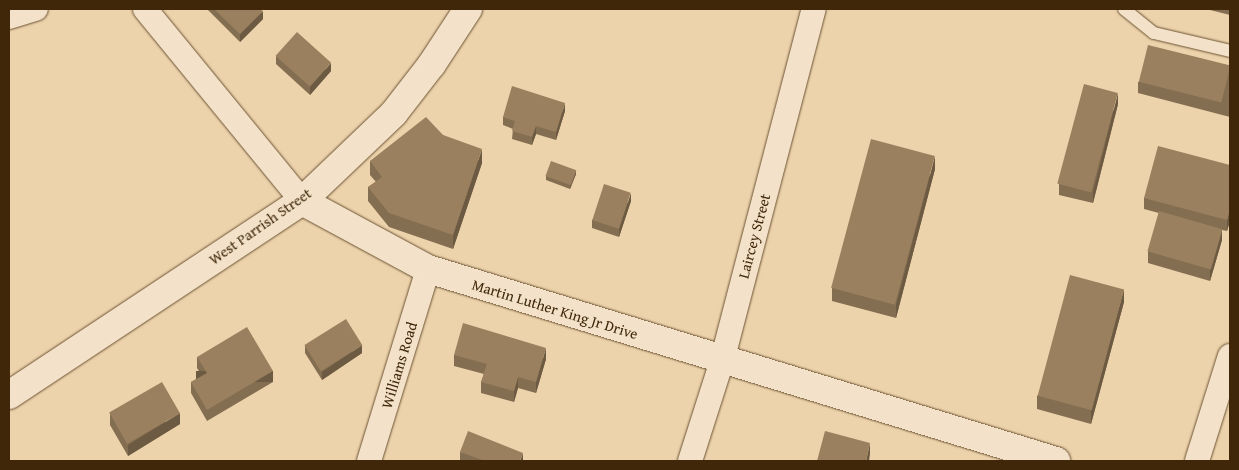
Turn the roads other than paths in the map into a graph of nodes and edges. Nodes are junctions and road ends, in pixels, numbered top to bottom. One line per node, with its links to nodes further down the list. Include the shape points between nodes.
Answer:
1 (36, 9): 6 (street)
2 (145, 9): 8 (street, Martin Luther King Jr Drive)
3 (468, 9): 8 (street, West Parrish Street, via 432,64 394,113)
4 (814, 9): 11 (street, Laircey Street)
5 (1124, 9): 7 (lane, via 1154,33)
6 (9, 17)
7 (1230, 52)
8 (302, 201): 9 (street, Martin Luther King Jr Drive); 12 (street, West Parrish Street)
9 (428, 269): 11 (street, Martin Luther King Jr Drive); 13 (street, Williams Road)
10 (1230, 356): 16 (street)
11 (722, 361): 14 (street, Laircey Street); 15 (street, Martin Luther King Jr Drive)
12 (9, 396)
13 (369, 461)
14 (690, 461)
15 (1056, 461)
16 (1197, 461)

